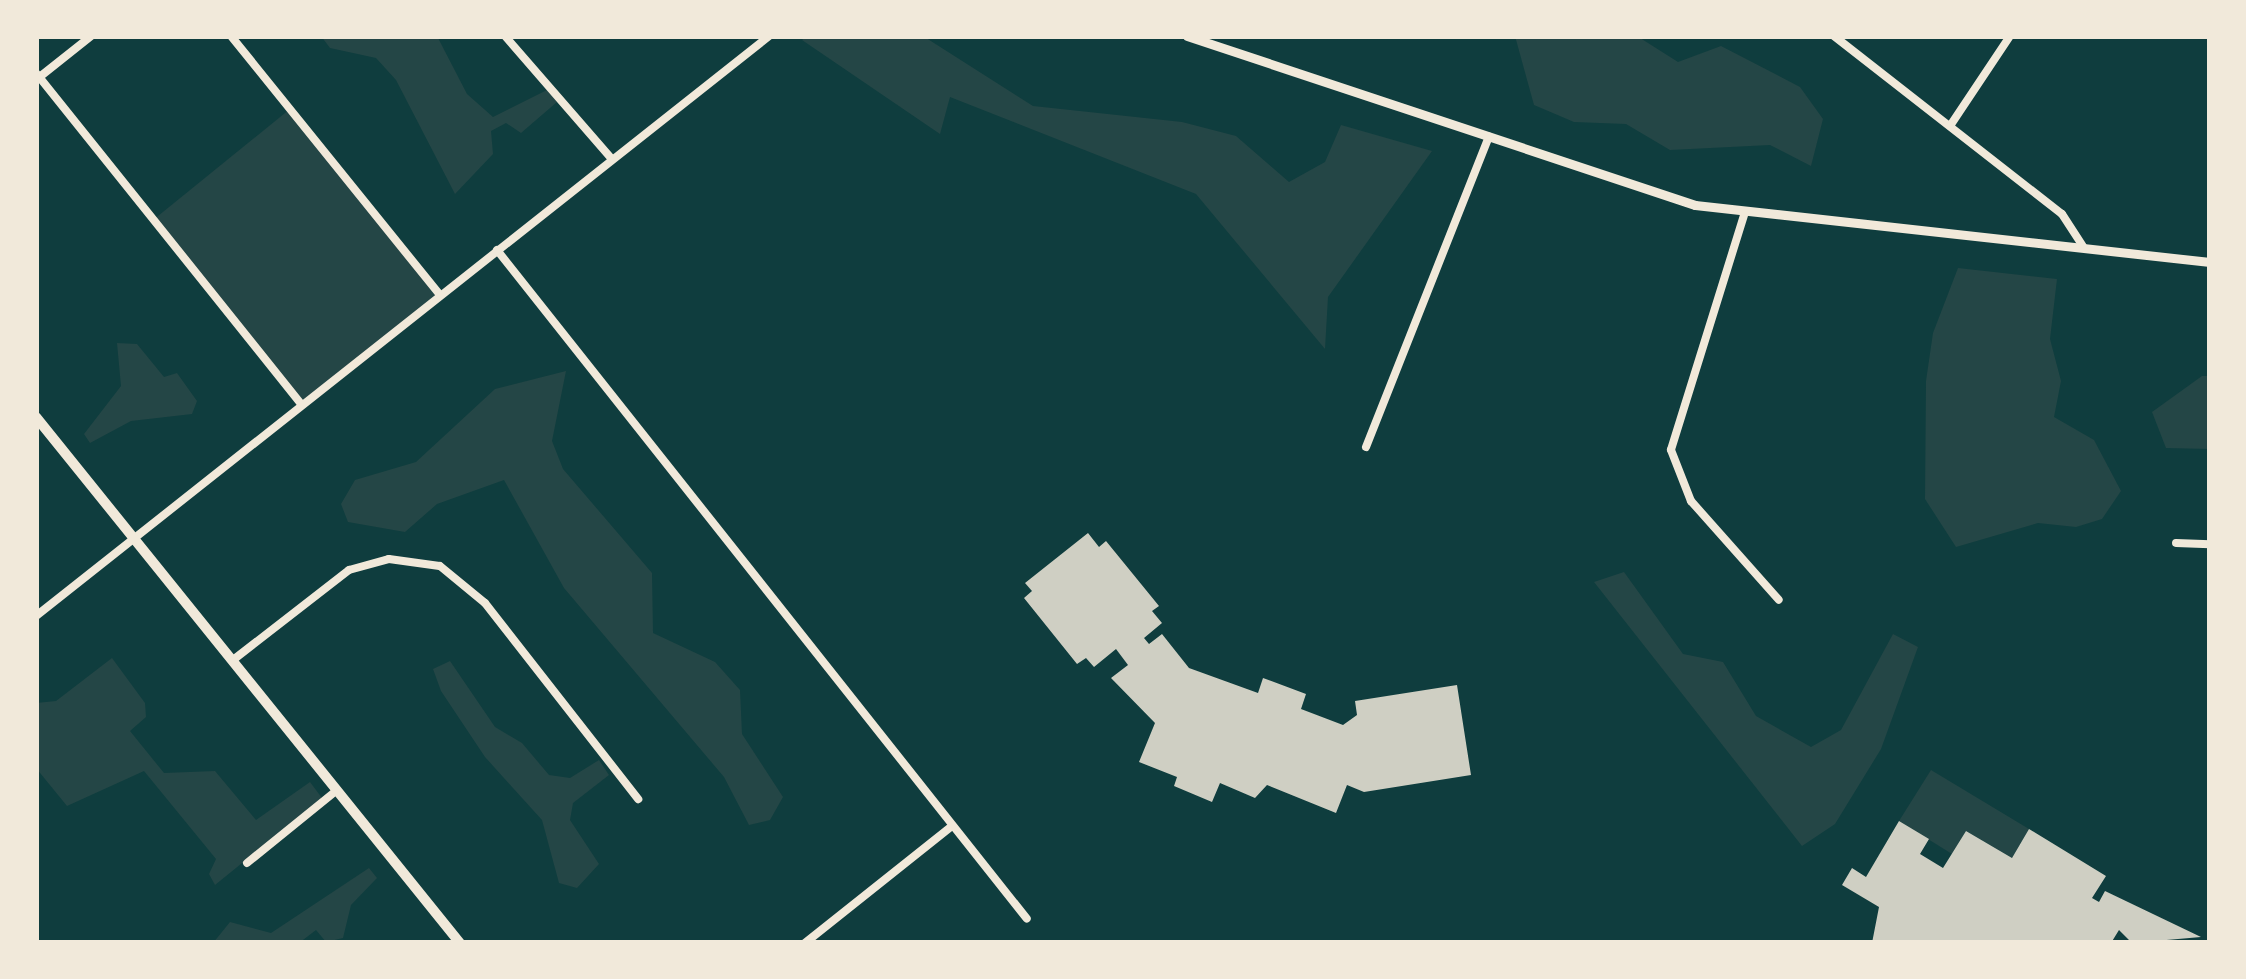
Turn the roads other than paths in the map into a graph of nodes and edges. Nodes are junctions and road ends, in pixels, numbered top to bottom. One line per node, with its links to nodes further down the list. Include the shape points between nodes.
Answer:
1 (92, 36): 8 (street)
2 (231, 36): 16 (street)
3 (506, 36): 11 (street)
4 (769, 36): 11 (street)
5 (1187, 36): 10 (street)
6 (1834, 36): 9 (street)
7 (2010, 36): 9 (street)
8 (37, 77): 17 (street)
9 (1950, 126): 13 (street, via 2062,214)
10 (1489, 137): 12 (street, via 1648,192); 19 (street)
11 (612, 159): 14 (street)
12 (1745, 212): 13 (street); 23 (street, via 1671,449 1691,501)
13 (2083, 246): 15 (street)
14 (496, 250): 16 (street); 28 (street)
15 (2210, 262)
16 (439, 294): 17 (street)
17 (302, 404): 20 (street)
18 (36, 417): 20 (main road)
19 (1366, 447)
20 (134, 536): 24 (street); 25 (main road)
21 (2176, 544): 22 (street)
22 (2210, 544)
23 (1779, 600)
24 (36, 616)
25 (233, 661): 26 (main road); 27 (street, via 349,570 389,559 440,566 484,604)
26 (337, 790): 29 (street); 31 (main road)
27 (638, 799)
28 (952, 826): 30 (street); 32 (street)
29 (247, 863)
30 (1027, 919)
31 (460, 943)
32 (805, 943)

